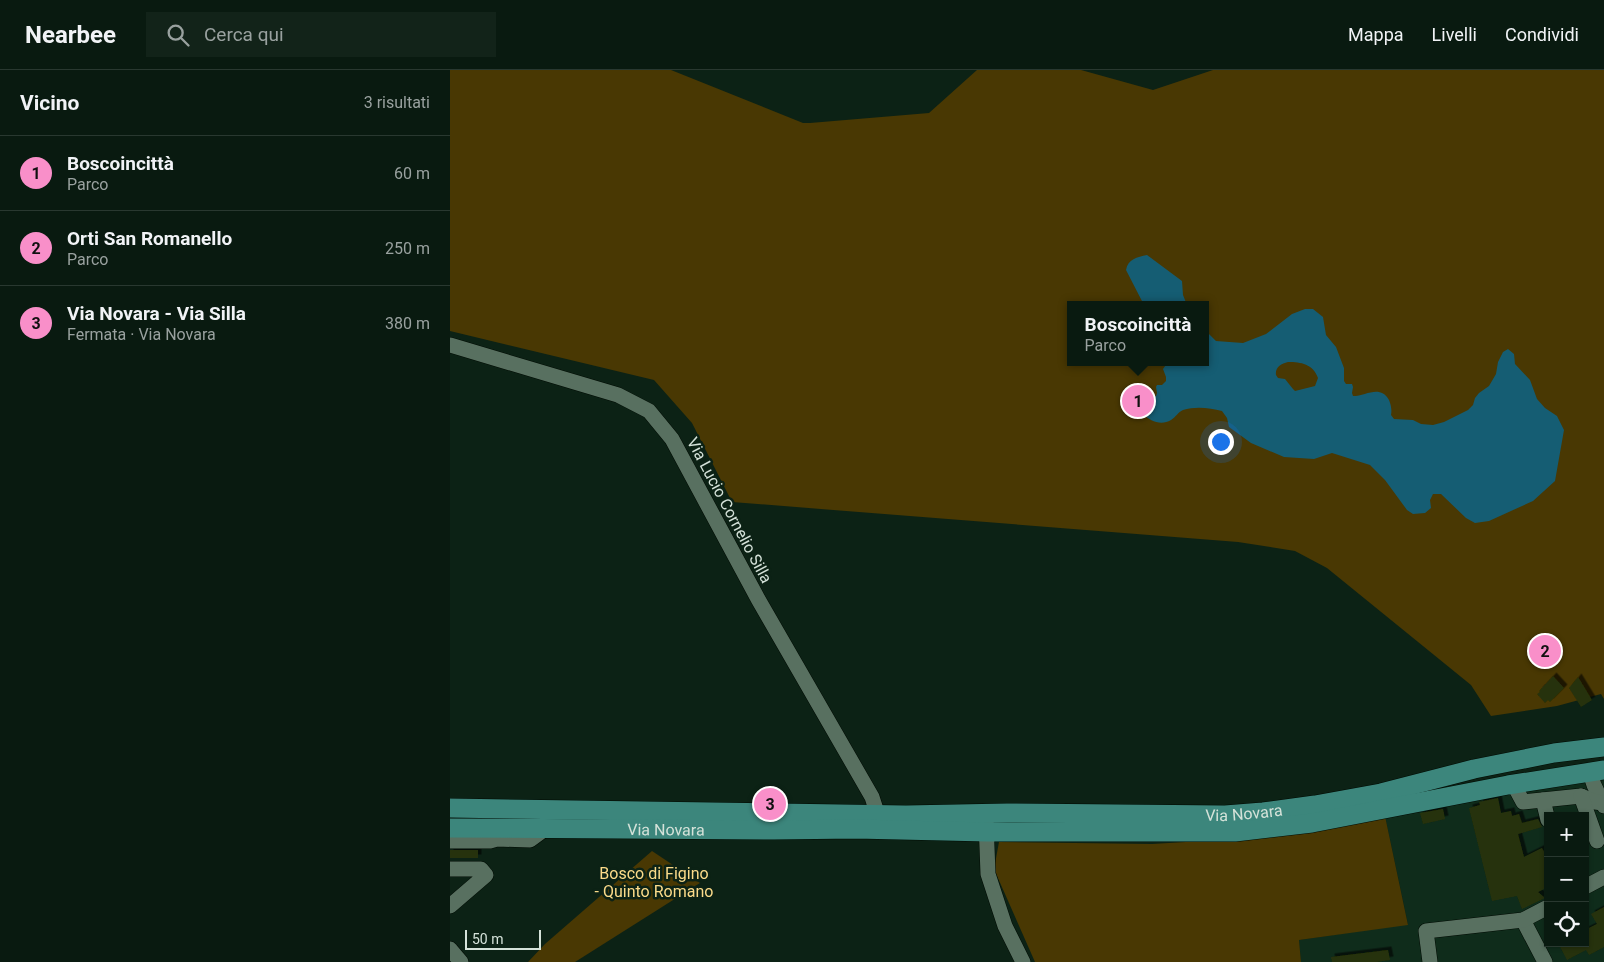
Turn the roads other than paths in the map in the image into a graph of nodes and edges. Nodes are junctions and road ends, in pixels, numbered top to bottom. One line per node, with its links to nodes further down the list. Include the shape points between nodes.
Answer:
1 (452, 345): 11 (street, Via Lucio Cornelio Silla, via 618,395 649,411 672,439 687,465 758,599 872,796)
2 (1597, 746): 3 (main road); 10 (main road, Via Novara, via 1474,769 1381,793 1278,811 1225,815)
3 (1597, 775): 4 (main road, Via Novara); 5 (street); 7 (street)
4 (1520, 786): 5 (street, via 1523,802); 15 (main road, Via Novara, via 1312,823 1235,832)
5 (1556, 791): 6 (street); 9 (street)
6 (1581, 796): 7 (street); 17 (street)
7 (1603, 804)
8 (450, 808): 11 (main road, Via Novara)
9 (1550, 812)
10 (982, 813): 11 (main road, Via Novara); 15 (street)
11 (876, 814): 14 (street)
12 (450, 828): 13 (main road, Via Novara)
13 (545, 829): 14 (main road, Via Novara); 16 (street, via 530,840)
14 (883, 831): 15 (main road, Via Novara)
15 (989, 832): 26 (street, via 988,874 1005,926)
16 (450, 841)
17 (1597, 841)
18 (450, 869): 21 (street, via 481,869 486,875)
19 (1604, 877): 20 (street)
20 (1589, 885)
21 (450, 906)
22 (1544, 909): 23 (street)
23 (1523, 920): 27 (street, via 1426,931); 28 (street)
24 (450, 949): 25 (street)
25 (461, 962)
26 (1023, 962)
27 (1430, 962)
28 (1545, 962)

